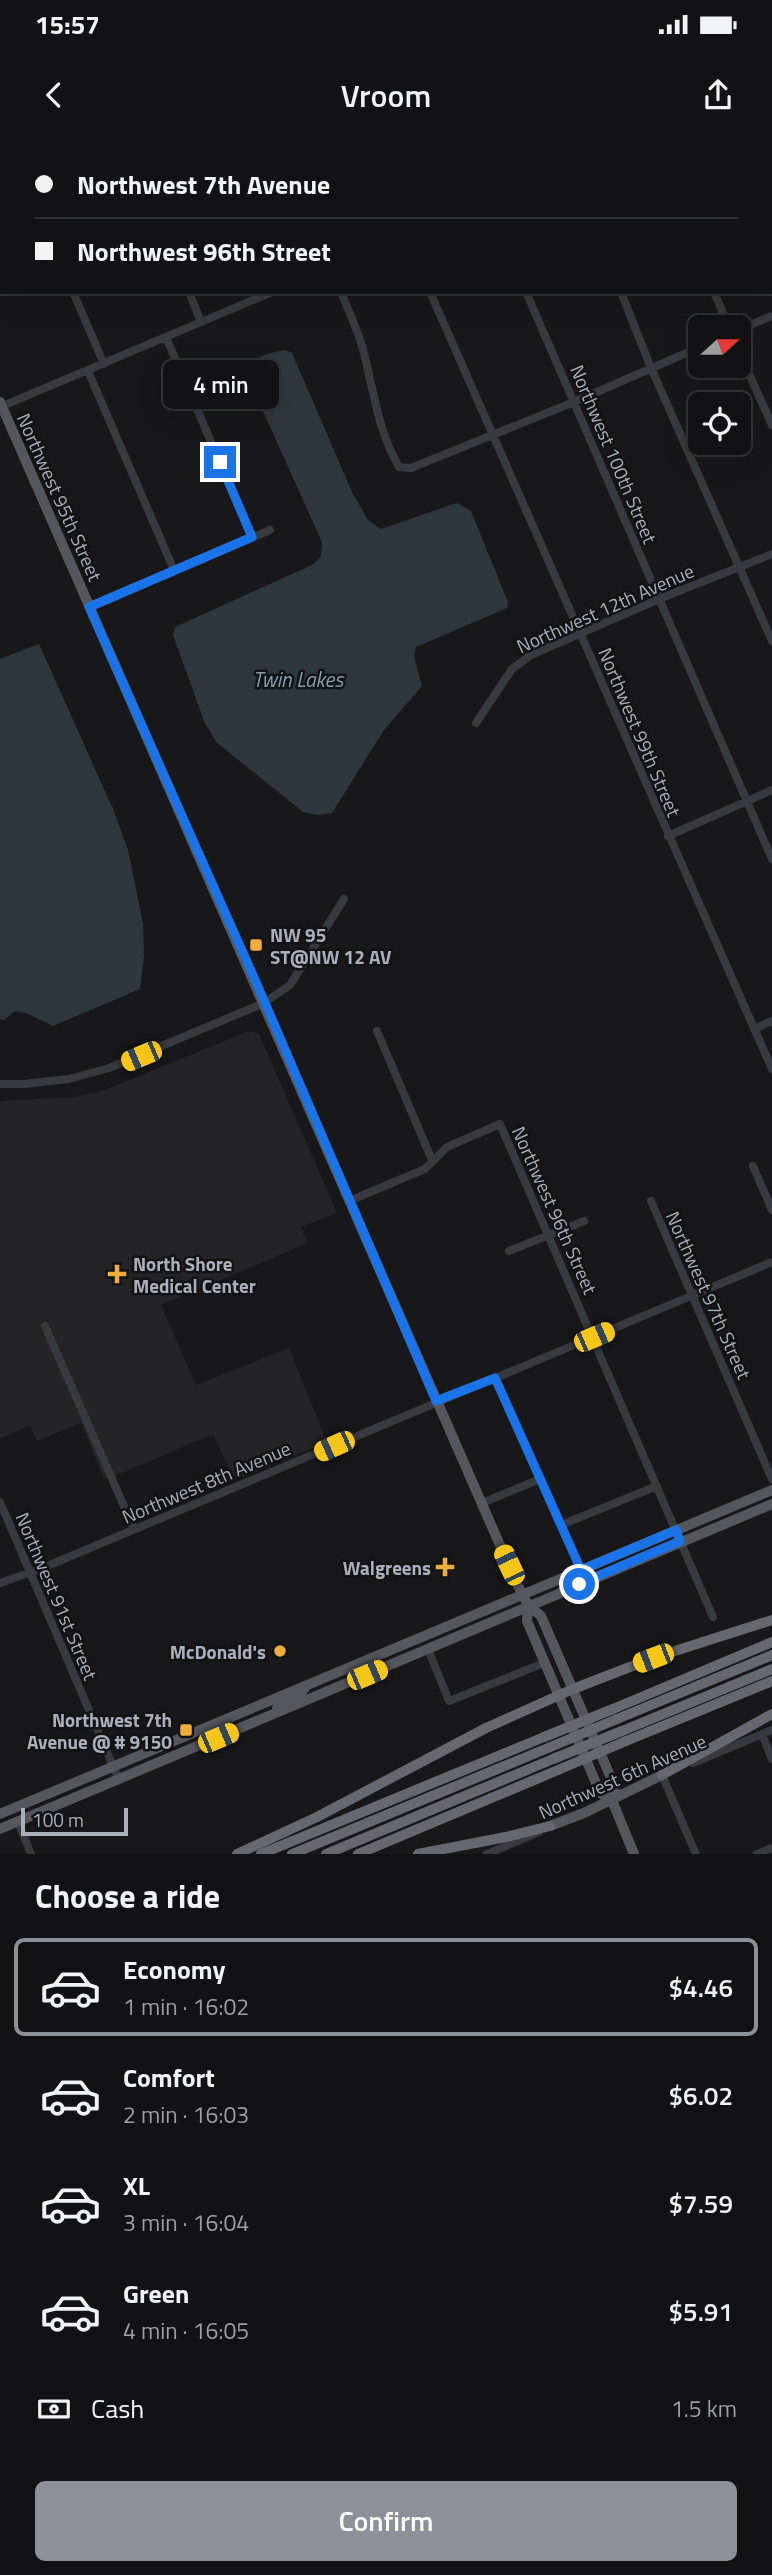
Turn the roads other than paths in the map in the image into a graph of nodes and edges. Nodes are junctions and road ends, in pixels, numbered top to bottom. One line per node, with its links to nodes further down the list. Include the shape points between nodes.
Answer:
1 (74, 294): 15 (street)
2 (190, 294): 11 (street)
3 (267, 294): 11 (street)
4 (342, 294): 22 (street, via 364,351 377,415 399,467 411,468)
5 (431, 294): 22 (street, Northwest 99th Street)
6 (527, 294): 19 (street, Northwest 100th Street)
7 (622, 294): 16 (street)
8 (715, 294): 9 (street)
9 (724, 315)
10 (772, 316): 12 (street)
11 (201, 322): 13 (street)
12 (751, 325)
13 (166, 338): 15 (street); 24 (street)
14 (688, 352): 16 (street)
15 (104, 364): 17 (street)
16 (651, 368): 19 (street); 26 (street)
17 (88, 371): 20 (street); 27 (street)
18 (751, 378): 21 (street)
19 (574, 402): 22 (street); 28 (street, Northwest 100th Street)
20 (1, 405): 29 (main road, Northwest 95th Street)
21 (772, 425)
22 (494, 435): 30 (street, Northwest 99th Street)
23 (270, 530): 24 (street)
24 (252, 537): 27 (street)
25 (772, 554): 26 (street, Northwest 12th Avenue)
26 (740, 566): 28 (street, Northwest 12th Avenue); 31 (street)
27 (174, 570): 29 (street)
28 (659, 599): 30 (street, Northwest 12th Avenue); 34 (street, Northwest 100th Street)
29 (89, 607): 38 (main road, Northwest 95th Street)
30 (580, 634): 32 (street, Northwest 12th Avenue, via 517,664); 35 (street, Northwest 99th Street)
31 (772, 641)
32 (476, 723)
33 (772, 790): 34 (street)
34 (748, 800): 35 (street); 36 (street, Northwest 100th Street)
35 (668, 835): 40 (street, Northwest 99th Street)
36 (772, 859)
37 (344, 899): 38 (street, via 290,985)
38 (264, 1003): 43 (street, via 109,1069 69,1079); 47 (main road, Northwest 95th Street)
39 (772, 1021): 40 (street)
40 (754, 1029): 42 (street, Northwest 99th Street)
41 (377, 1031): 44 (street)
42 (772, 1069)
43 (0, 1084)
44 (432, 1160): 47 (street, via 425,1169); 50 (street, Northwest 96th Street, via 447,1147 500,1124)
45 (753, 1166): 48 (street)
46 (651, 1200): 53 (street, Northwest 97th Street)
47 (349, 1201): 57 (main road, Northwest 95th Street)
48 (772, 1210)
49 (584, 1221): 50 (street)
50 (548, 1236): 51 (street); 55 (street, Northwest 96th Street)
51 (509, 1251)
52 (772, 1262): 53 (street, Northwest 8th Avenue)
53 (691, 1295): 55 (street, Northwest 8th Avenue); 59 (street, Northwest 97th Street)
54 (45, 1326): 68 (street)
55 (594, 1337): 56 (street, Northwest 8th Avenue); 60 (street, Northwest 96th Street)
56 (495, 1378): 57 (street, Northwest 8th Avenue); 58 (street)
57 (436, 1401): 64 (main road, Northwest 95th Street); 68 (street, Northwest 8th Avenue)
58 (540, 1479): 64 (street); 67 (street)
59 (772, 1479)
60 (657, 1486): 67 (street); 69 (street, Northwest 96th Street)
61 (772, 1490): 69 (main road)
62 (772, 1496): 66 (main road, via 742,1509)
63 (0, 1502): 72 (street, Northwest 91st Street)
64 (482, 1503): 74 (main road, Northwest 95th Street)
65 (772, 1504): 66 (main road)
66 (735, 1519): 70 (main road)
67 (561, 1525): 71 (street)
68 (135, 1529): 72 (street, Northwest 8th Avenue)
69 (676, 1530): 70 (street, Northwest 96th Street); 71 (main road)
70 (680, 1541): 75 (main road); 76 (street, Northwest 96th Street)
71 (581, 1570): 74 (main road)
72 (30, 1573): 73 (street, Northwest 8th Avenue); 98 (street, Northwest 91st Street)
73 (0, 1583)
74 (522, 1594): 75 (main road, Northwest 95th Street); 79 (main road)
75 (528, 1605): 80 (main road); 82 (main road, Northwest 95th Street, via 527,1621); 87 (main road, Northwest 95th Street, via 541,1616)
76 (713, 1617)
77 (772, 1620): 87 (highway)
78 (772, 1642): 90 (highway)
79 (394, 1649): 85 (main road); 86 (main road, via 348,1673)
80 (428, 1649): 82 (street, via 449,1701); 86 (main road)
81 (772, 1655): 90 (highway)
82 (544, 1663): 88 (main road, Northwest 95th Street)
83 (772, 1669): 94 (highway)
84 (772, 1681): 94 (highway)
85 (307, 1685): 89 (main road, via 301,1695 279,1704); 98 (main road)
86 (343, 1685): 89 (main road)
87 (573, 1689): 88 (highway); 101 (main road, Northwest 95th Street, via 615,1787)
88 (559, 1696): 101 (main road, Northwest 95th Street, via 598,1790); 109 (highway)
89 (274, 1714): 100 (main road)
90 (615, 1714): 95 (highway, bridge)
91 (772, 1714): 99 (highway)
92 (772, 1730): 93 (street, Northwest 6th Avenue)
93 (762, 1734): 96 (street); 99 (street, Northwest 6th Avenue)
94 (624, 1736): 97 (highway, bridge)
95 (546, 1742): 110 (highway); 111 (highway)
96 (772, 1759)
97 (555, 1765): 112 (highway); 113 (highway)
98 (114, 1766): 100 (street, Northwest 91st Street); 102 (main road)
99 (662, 1775): 101 (main road, Northwest 6th Avenue); 117 (street)
100 (119, 1780): 103 (main road)
101 (611, 1798): 104 (main road, Northwest 6th Avenue); 116 (main road, Northwest 95th Street)
102 (0, 1814)
103 (18, 1822): 105 (main road); 108 (street)
104 (550, 1826): 107 (street, Northwest 6th Avenue); 114 (highway)
105 (0, 1829)
106 (772, 1848): 118 (street)
107 (511, 1850): 115 (street, Northwest 6th Avenue)
108 (31, 1854)
109 (237, 1854)
110 (261, 1854)
111 (292, 1854)
112 (326, 1854)
113 (358, 1854)
114 (418, 1854)
115 (487, 1854)
116 (634, 1854)
117 (695, 1854)
118 (757, 1854)

